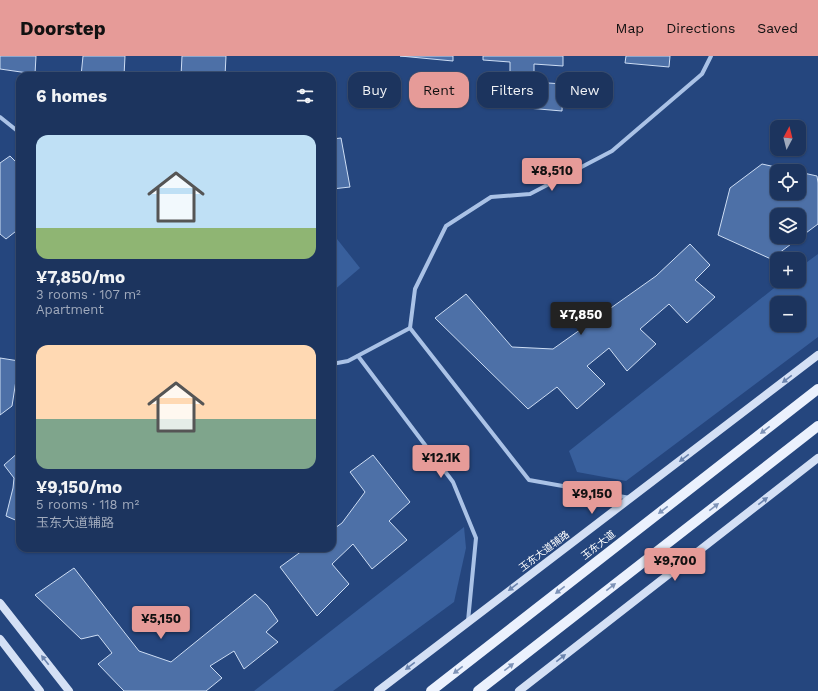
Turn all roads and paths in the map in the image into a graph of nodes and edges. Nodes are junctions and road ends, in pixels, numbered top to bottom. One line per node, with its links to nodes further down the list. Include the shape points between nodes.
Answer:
1 (712, 56): 4 (street, via 702,74 612,151 530,194 490,197 446,226 415,289)
2 (0, 117): 3 (street)
3 (16, 130)
4 (410, 328): 6 (street); 11 (street, via 529,480)
5 (818, 355): 11 (street, 玉东大道辅路, one-way to 11)
6 (358, 356): 7 (street); 13 (street, via 453,482 476,538)
7 (336, 363)
8 (818, 389): 18 (main road, 玉东大道, one-way to 18)
9 (818, 426): 19 (main road, one-way to 9)
10 (818, 458): 20 (street, one-way to 10)
11 (631, 498): 13 (street, 玉东大道辅路, one-way to 13)
12 (0, 603): 16 (street, one-way to 12)
13 (468, 622): 17 (street, 玉东大道辅路, one-way to 17)
14 (0, 639): 15 (street)
15 (40, 691)
16 (69, 691)
17 (378, 691)
18 (431, 691)
19 (478, 691)
20 (519, 691)

